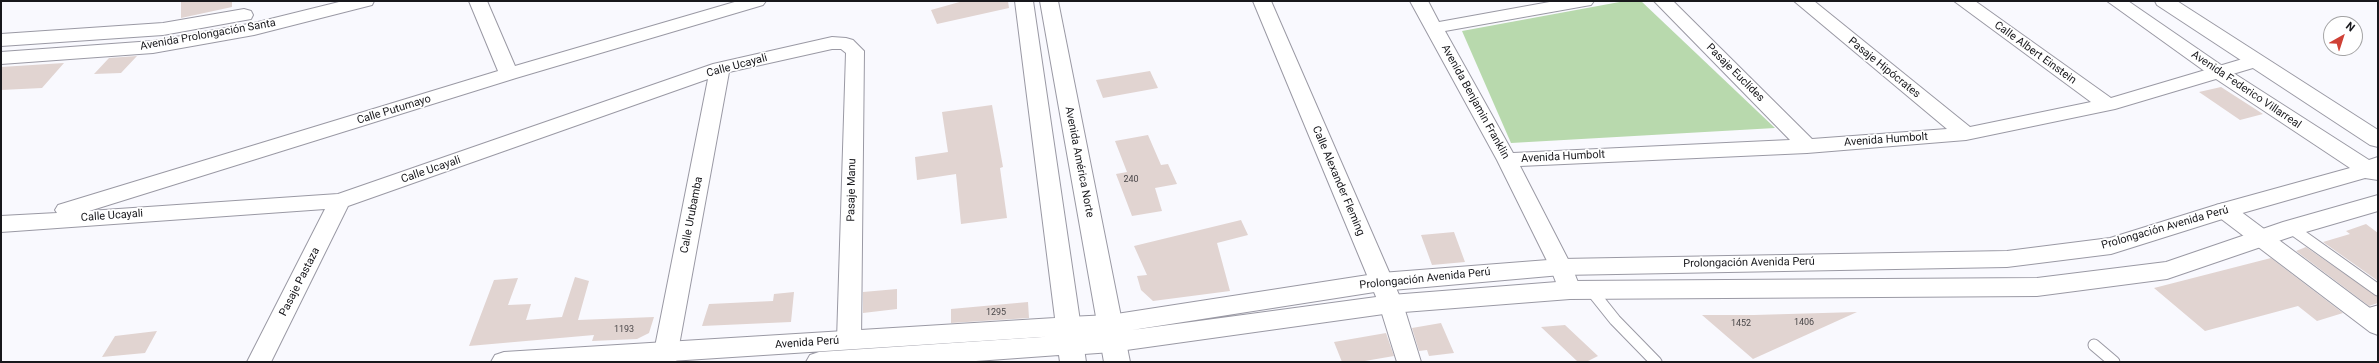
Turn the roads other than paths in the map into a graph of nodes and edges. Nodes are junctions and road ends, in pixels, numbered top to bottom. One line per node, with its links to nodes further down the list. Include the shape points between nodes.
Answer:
1 (305, 1): 16 (street, Avenida Prolongación Santa, via 258,13)
2 (365, 1): 19 (street, Avenida Prolongación Santa, via 254,29)
3 (478, 1): 24 (street)
4 (756, 1): 24 (street, Calle Putumayo)
5 (1024, 1): 46 (street)
6 (1049, 1): 45 (street, Avenida América Norte)
7 (1262, 1): 39 (street, Calle Alexander Fleming)
8 (1419, 1): 15 (street, Avenida Benjamin Franklin)
9 (1585, 1): 15 (street)
10 (1663, 1): 28 (street, Pasaje Euclides)
11 (1803, 1): 26 (street, Pasaje Hipócrates)
12 (1963, 1): 25 (street, Calle Albert Einstein)
13 (2116, 1): 23 (street, Avenida Federico Villarreal)
14 (2164, 1): 21 (street)
15 (1434, 28): 29 (street, Avenida Benjamin Franklin)
16 (162, 29): 17 (street, Avenida Prolongación Santa); 19 (street)
17 (1, 40)
18 (846, 44): 22 (street, Calle Ucayali, via 832,43); 44 (street, Pasaje Manu, via 855,51)
19 (153, 47): 20 (street, Avenida Prolongación Santa)
20 (1, 58)
21 (2256, 61): 23 (street, Avenida Humbolt); 27 (street)
22 (720, 68): 31 (street, Calle Ucayali); 48 (street, Calle Urubamba)
23 (2217, 71): 25 (street, Avenida Humbolt); 30 (street, Avenida Federico Villarreal)
24 (509, 74): 34 (street, Calle Putumayo)
25 (2108, 105): 26 (street, Avenida Humbolt)
26 (1966, 134): 28 (street, Avenida Humbolt)
27 (2378, 140)
28 (1807, 146): 29 (street, Avenida Humbolt)
29 (1507, 160): 38 (street, Avenida Benjamin Franklin)
30 (2374, 170): 33 (street, Prolongación Avenida Perú)
31 (340, 201): 34 (street, Calle Ucayali); 49 (street, Pasaje Pastaza)
32 (2378, 203): 36 (street, Prolongación Avenida Perú)
33 (2224, 210): 37 (street); 38 (street, Prolongación Avenida Perú, via 2111,246 2007,259)
34 (33, 221): 35 (street, Calle Ucayali)
35 (1, 224)
36 (2291, 228): 37 (street, Prolongación Avenida Perú); 41 (lane)
37 (2262, 238): 40 (street, Prolongación Avenida Perú, via 2167,270 2037,288); 43 (street)
38 (1561, 267): 39 (street, Prolongación Avenida Perú); 40 (street, Avenida Benjamin Franklin)
39 (1381, 282): 42 (street, Calle Alexander Fleming); 45 (street, Prolongación Avenida Perú)
40 (1581, 290): 42 (street, Prolongación Avenida Perú); 53 (lane)
41 (2378, 290)
42 (1391, 304): 45 (street, Prolongación Avenida Perú); 52 (street, Calle Alexander Fleming)
43 (2373, 317)
44 (849, 340): 46 (street, Avenida Perú); 48 (street, Avenida Perú)
45 (1113, 343): 46 (street, Avenida Perú)
46 (1070, 344): 51 (street, Avenida Perú)
47 (2094, 345): 54 (lane)
48 (665, 357): 50 (street, Avenida Perú)
49 (259, 362)
50 (504, 362)
51 (819, 362)
52 (1409, 362)
53 (1656, 362)
54 (2114, 362)

